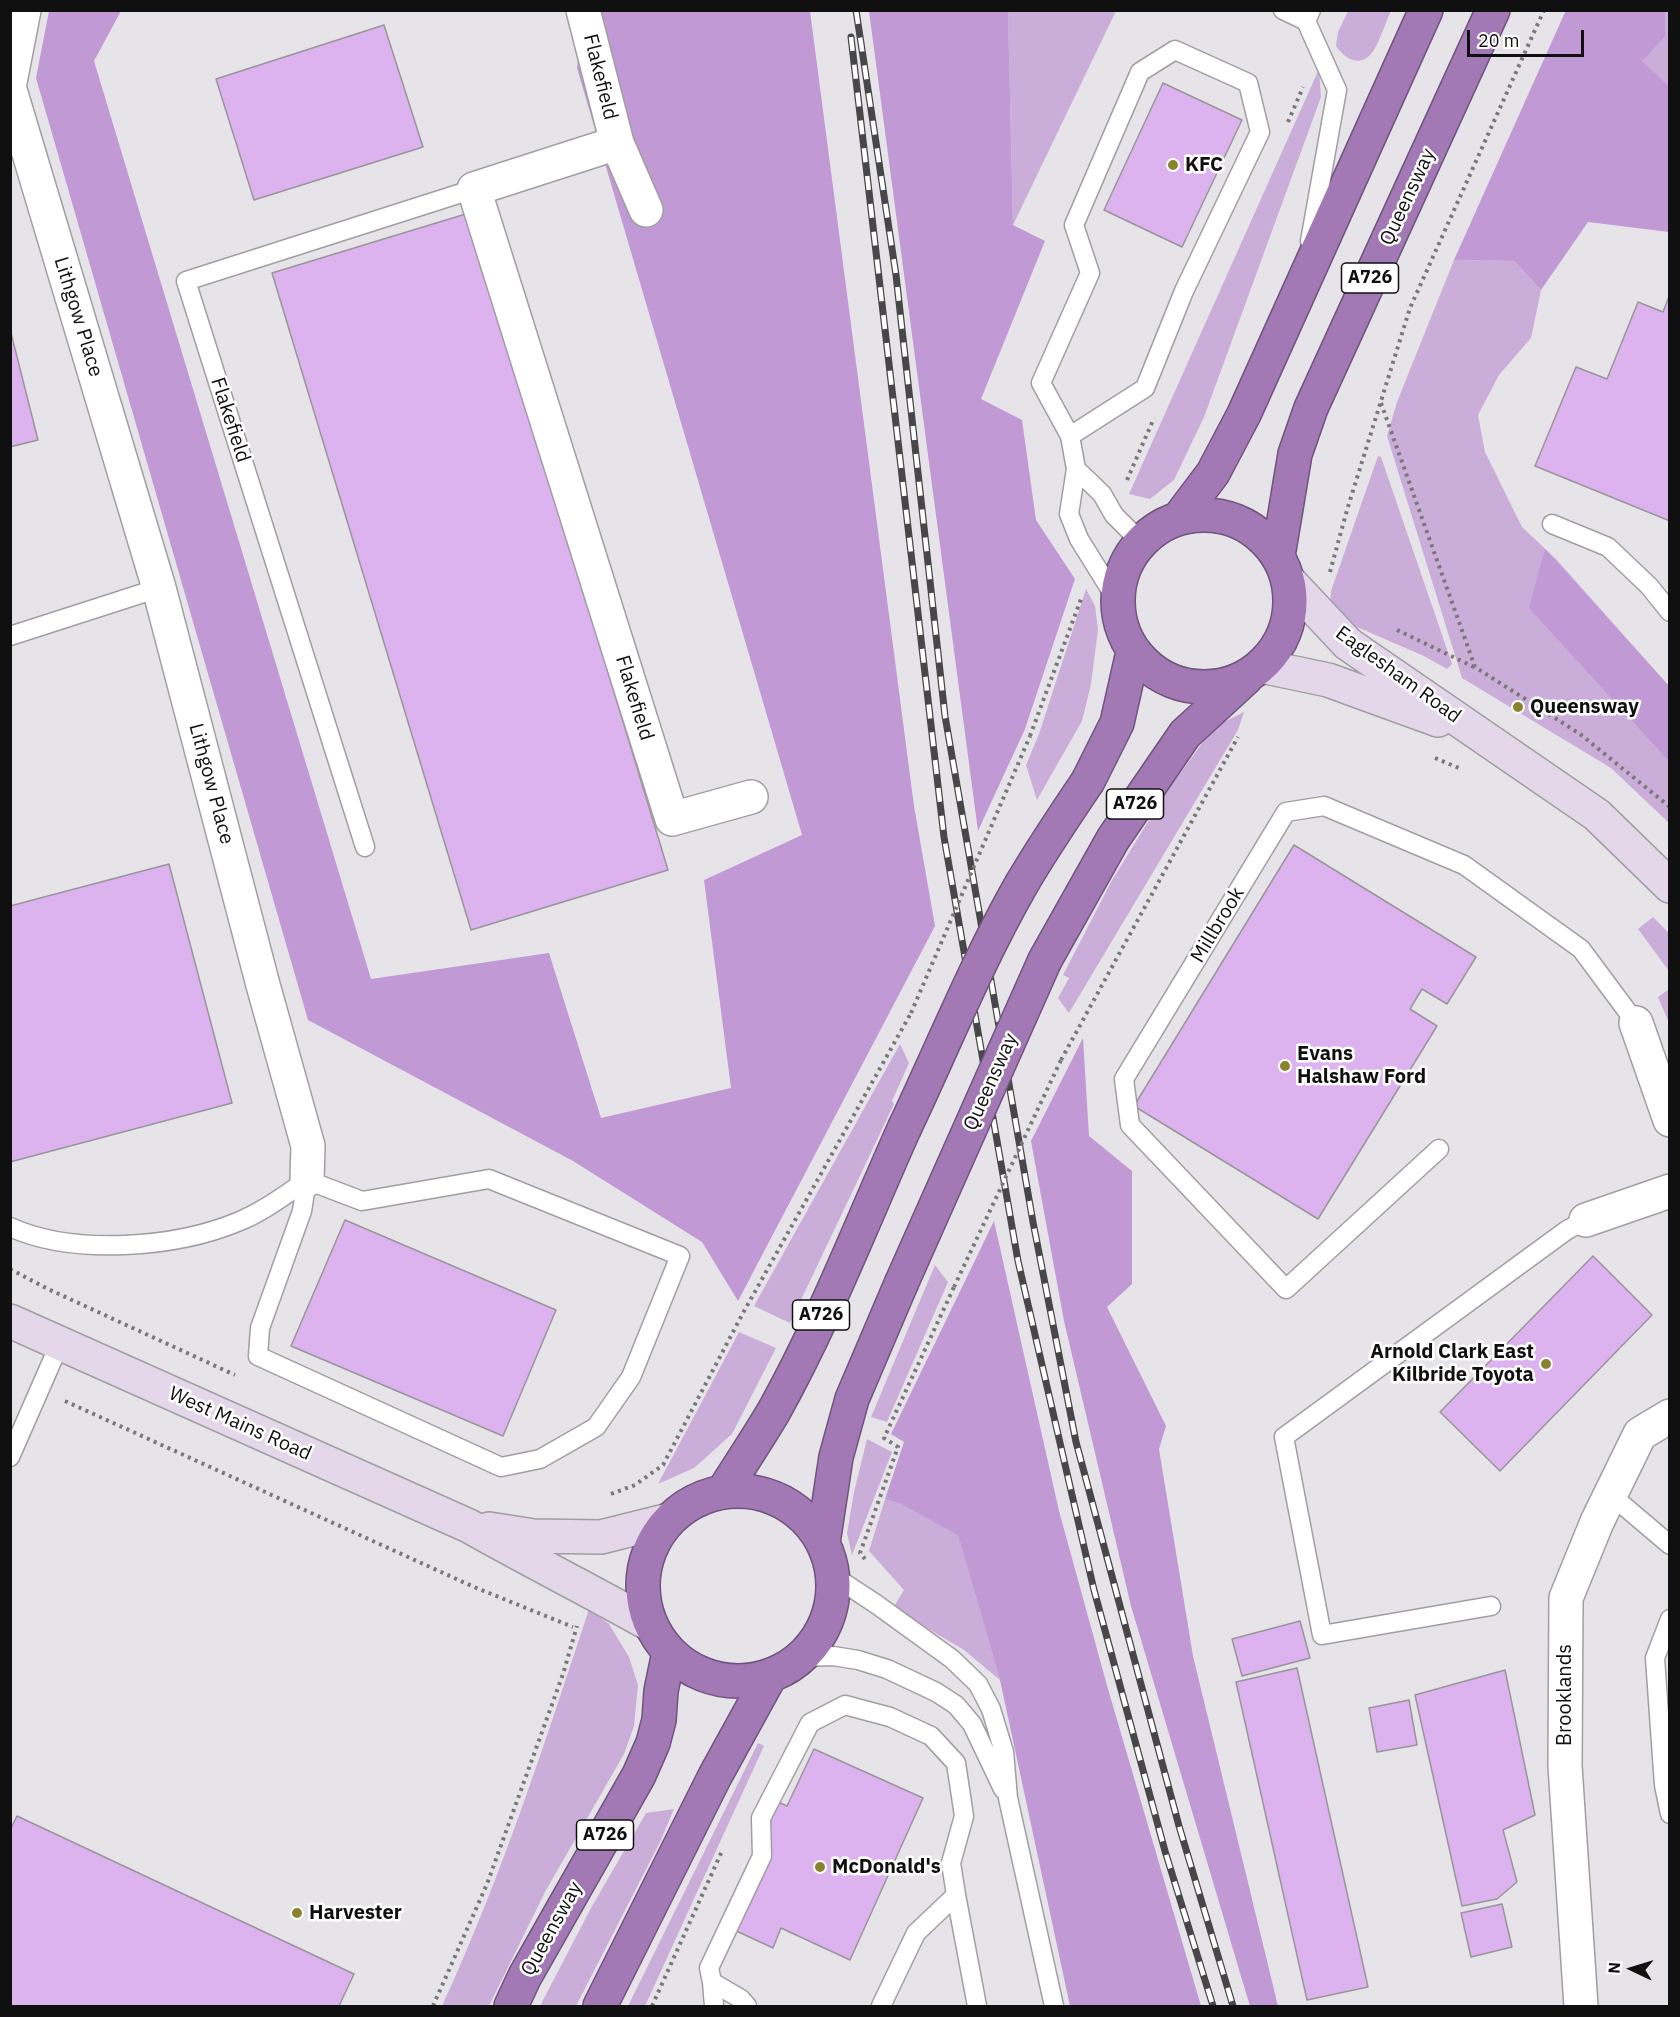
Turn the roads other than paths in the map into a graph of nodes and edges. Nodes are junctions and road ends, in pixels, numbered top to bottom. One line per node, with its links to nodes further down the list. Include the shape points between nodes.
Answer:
1 (24, 10): 7 (street, Lithgow Place)
2 (583, 10): 8 (street, Flakefield)
3 (1283, 10): 6 (lane)
4 (1426, 10): 11 (highway, A726)
5 (1493, 10): 17 (highway, Queensway / A726, via 1311,408 1295,454)
6 (1309, 16): 11 (lane, via 1337,90)
7 (11, 79): 18 (street, Lithgow Place)
8 (617, 143): 9 (street, Flakefield); 10 (street, Flakefield)
9 (474, 189): 25 (street, Flakefield, via 672,819); 26 (lane, Flakefield, via 186,281)
10 (646, 210)
11 (1301, 288): 14 (highway, A726, via 1213,473)
12 (1070, 436): 12 (lane, via 1041,383 1090,273 1074,225 1140,72 1175,50 1248,83 1260,132 1184,291 1145,388); 13 (lane)
13 (1076, 469): 16 (lane, via 1136,537); 19 (lane, via 1069,514 1079,540)
14 (1179, 518): 16 (highway, A726); 17 (highway, A726, via 1225,516 1246,525 1264,538)
15 (1552, 524): 20 (lane, via 1608,547)
16 (1150, 533): 19 (highway, A726, via 1126,563)
17 (1283, 568): 23 (highway, A726, via 1290,604 1286,627 1276,649); 24 (main road, Eaglesham Road, via 1348,644)
18 (159, 588): 21 (lane); 31 (street, Lithgow Place, via 308,1146)
19 (1118, 600): 22 (highway, A726, via 1121,627)
20 (1670, 612)
21 (10, 636)
22 (1134, 652): 23 (highway, A726, via 1152,671 1176,683 1203,687 1230,683); 39 (highway, A726, bridge, via 1117,723 1088,782 1054,831 1003,920 802,1354 774,1410)
23 (1257, 669): 24 (main road, Eaglesham Road, via 1328,680); 43 (highway, Queensway / A726, bridge, via 1185,734 1113,839 1045,960 852,1399 836,1457)
24 (1488, 739): 27 (main road, Eaglesham Road, via 1597,815)
25 (751, 797)
26 (365, 847)
27 (1670, 886)
28 (1636, 1023): 29 (street, Millbrook); 30 (lane, Millbrook, via 1581,949 1464,865 1324,806 1286,812 1124,1079 1130,1125 1286,1289)
29 (1670, 1120)
30 (1439, 1149)
31 (307, 1180): 31 (lane, via 302,1211 260,1328 258,1356 501,1467 540,1459 596,1427 631,1377 680,1256 489,1179 362,1201); 34 (lane, via 239,1222 158,1243 112,1246 55,1239)
32 (1670, 1191): 33 (street)
33 (1586, 1220): 46 (lane, via 1284,1437 1322,1635)
34 (10, 1227)
35 (10, 1321): 36 (main road, West Mains Road)
36 (60, 1343): 38 (lane); 42 (main road, West Mains Road)
37 (1670, 1416): 40 (street, Brooklands, via 1640,1434)
38 (10, 1457)
39 (723, 1492): 41 (highway, A726, via 703,1497); 43 (highway, A726, via 757,1493 781,1502 802,1516)
40 (1611, 1495): 44 (lane); 56 (street, Brooklands, via 1566,1598 1565,1766)
41 (669, 1521): 42 (main road, West Mains Road, via 601,1537 534,1536); 48 (highway, A726, via 653,1544 644,1570 644,1598)
42 (469, 1526): 48 (main road, West Mains Road)
43 (823, 1543): 45 (highway, A726)
44 (1669, 1543)
45 (832, 1575): 50 (highway, A726, via 833,1593 824,1628); 52 (lane, via 952,1659 978,1684 991,1709 1004,1752)
46 (1491, 1606)
47 (1670, 1619): 53 (lane, via 1655,1658 1664,1785)
48 (651, 1625): 49 (highway, A726)
49 (669, 1652): 51 (highway, A726, via 690,1669 716,1679 742,1682); 57 (highway, Queensway / A726, via 659,1720 639,1775)
50 (802, 1657): 51 (highway, A726); 52 (lane, via 858,1660 886,1669 956,1705 972,1724)
51 (770, 1676): 58 (highway, via 715,1776)
52 (1008, 1798): 63 (lane)
53 (1670, 1814)
54 (956, 1895): 55 (lane, via 951,1863 964,1816 956,1763 931,1736 890,1717 845,1705 810,1723 761,1818 762,1856 709,1968); 61 (lane, via 916,1933); 62 (lane)
55 (712, 1982): 59 (lane); 60 (lane, via 741,1999)
56 (1581, 2006)
57 (511, 2007)
58 (600, 2007)
59 (714, 2007)
60 (747, 2007)
61 (881, 2007)
62 (977, 2007)
63 (1054, 2007)

